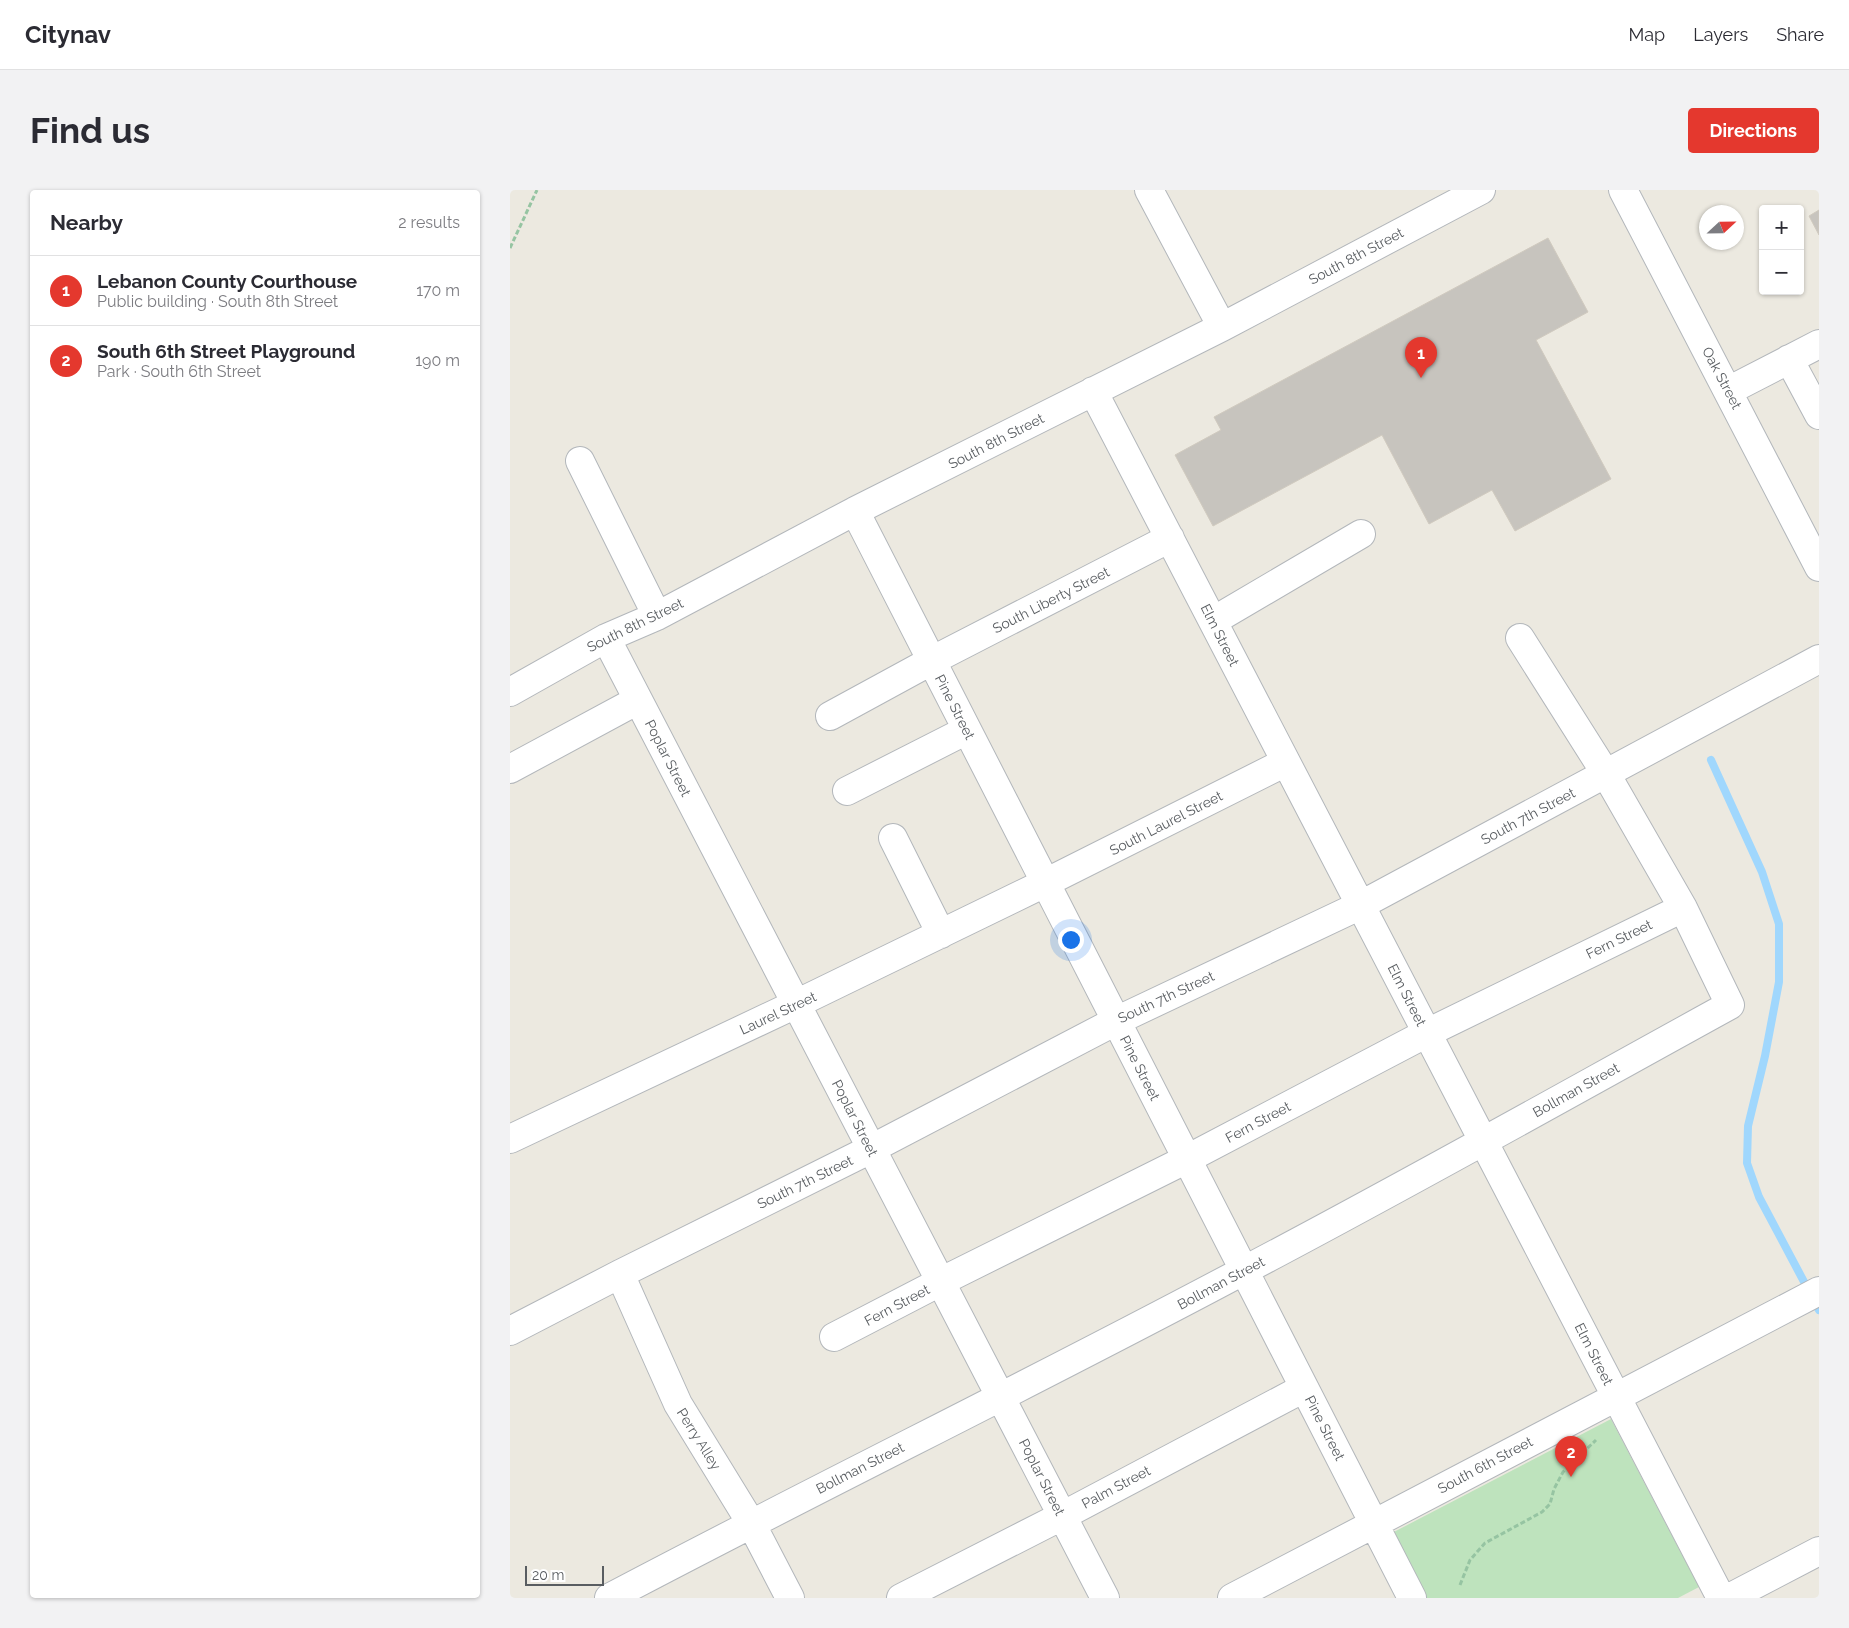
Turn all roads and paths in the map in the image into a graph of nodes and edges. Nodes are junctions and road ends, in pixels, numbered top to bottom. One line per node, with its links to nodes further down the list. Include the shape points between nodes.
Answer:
1 (536, 190): 5 (path)
2 (1149, 190): 6 (street)
3 (1481, 190): 6 (street, South 8th Street)
4 (1623, 190): 10 (street, Oak Street)
5 (510, 248)
6 (1222, 327): 9 (street, South 8th Street)
7 (1819, 344): 8 (street)
8 (1789, 359): 10 (street); 11 (street)
9 (1094, 391): 13 (street, South 8th Street); 15 (street, Elm Street)
10 (1728, 391): 16 (street, Oak Street)
11 (1819, 415)
12 (580, 461): 17 (street)
13 (855, 511): 17 (street, South 8th Street); 22 (street, Pine Street)
14 (1361, 534): 18 (street)
15 (1170, 538): 18 (street, Elm Street); 22 (street, South Liberty Street)
16 (1819, 567)
17 (657, 616): 19 (street, South 8th Street)
18 (1213, 621): 27 (street, Elm Street)
19 (606, 638): 23 (street, South 8th Street); 24 (street, Poplar Street)
20 (1520, 638): 29 (street)
21 (1819, 659): 29 (street, South 7th Street)
22 (931, 661): 25 (street, South Liberty Street); 26 (street, Pine Street)
23 (510, 692)
24 (638, 700): 28 (street); 36 (street, Poplar Street)
25 (830, 716)
26 (967, 730): 30 (street); 32 (street, Pine Street)
27 (1286, 762): 32 (street, South Laurel Street); 33 (street, Elm Street)
28 (510, 769)
29 (1606, 774): 33 (street, South 7th Street); 34 (street)
30 (847, 791)
31 (893, 838): 35 (street)
32 (1046, 883): 35 (street, Laurel Street); 37 (street, Pine Street)
33 (1361, 905): 37 (street, South 7th Street); 38 (street, Elm Street)
34 (1682, 908): 38 (street, Fern Street); 40 (street, Bollman Street, via 1730,1005)
35 (941, 934): 36 (street, Laurel Street)
36 (796, 1004): 39 (street, Laurel Street); 41 (street, Poplar Street)
37 (1116, 1021): 41 (street, South 7th Street); 42 (street, Pine Street)
38 (1427, 1033): 40 (street, Elm Street); 42 (street, Fern Street)
39 (510, 1139)
40 (1483, 1141): 43 (street, Bollman Street); 51 (street, Elm Street)
41 (871, 1149): 44 (street, South 7th Street); 45 (street, Poplar Street)
42 (1187, 1159): 43 (street, Pine Street); 45 (street, Fern Street)
43 (1244, 1271): 49 (street, Pine Street); 50 (street, Bollman Street)
44 (620, 1274): 47 (street, South 7th Street); 54 (street, Perry Alley, via 678,1404)
45 (940, 1282): 48 (street, Fern Street); 50 (street, Poplar Street)
46 (1819, 1291): 51 (street, South 6th Street)
47 (510, 1331)
48 (834, 1338)
49 (1304, 1388): 53 (street, Palm Street); 55 (street, Pine Street)
50 (1000, 1397): 53 (street, Poplar Street); 54 (street, Bollman Street)
51 (1616, 1397): 55 (street, South 6th Street); 64 (street, Elm Street)
52 (1602, 1434): 57 (path, via 1563,1472 1550,1504 1542,1512 1485,1543 1470,1560)
53 (1062, 1516): 60 (street, Palm Street); 61 (street, Poplar Street)
54 (751, 1523): 58 (street, Bollman Street); 59 (street, Perry Alley)
55 (1374, 1524): 62 (street, South 6th Street); 63 (street, Pine Street)
56 (1819, 1551): 65 (street)
57 (1460, 1585)
58 (608, 1598)
59 (790, 1598)
60 (901, 1598)
61 (1105, 1598)
62 (1232, 1598)
63 (1412, 1598)
64 (1721, 1598)
65 (1729, 1598)

